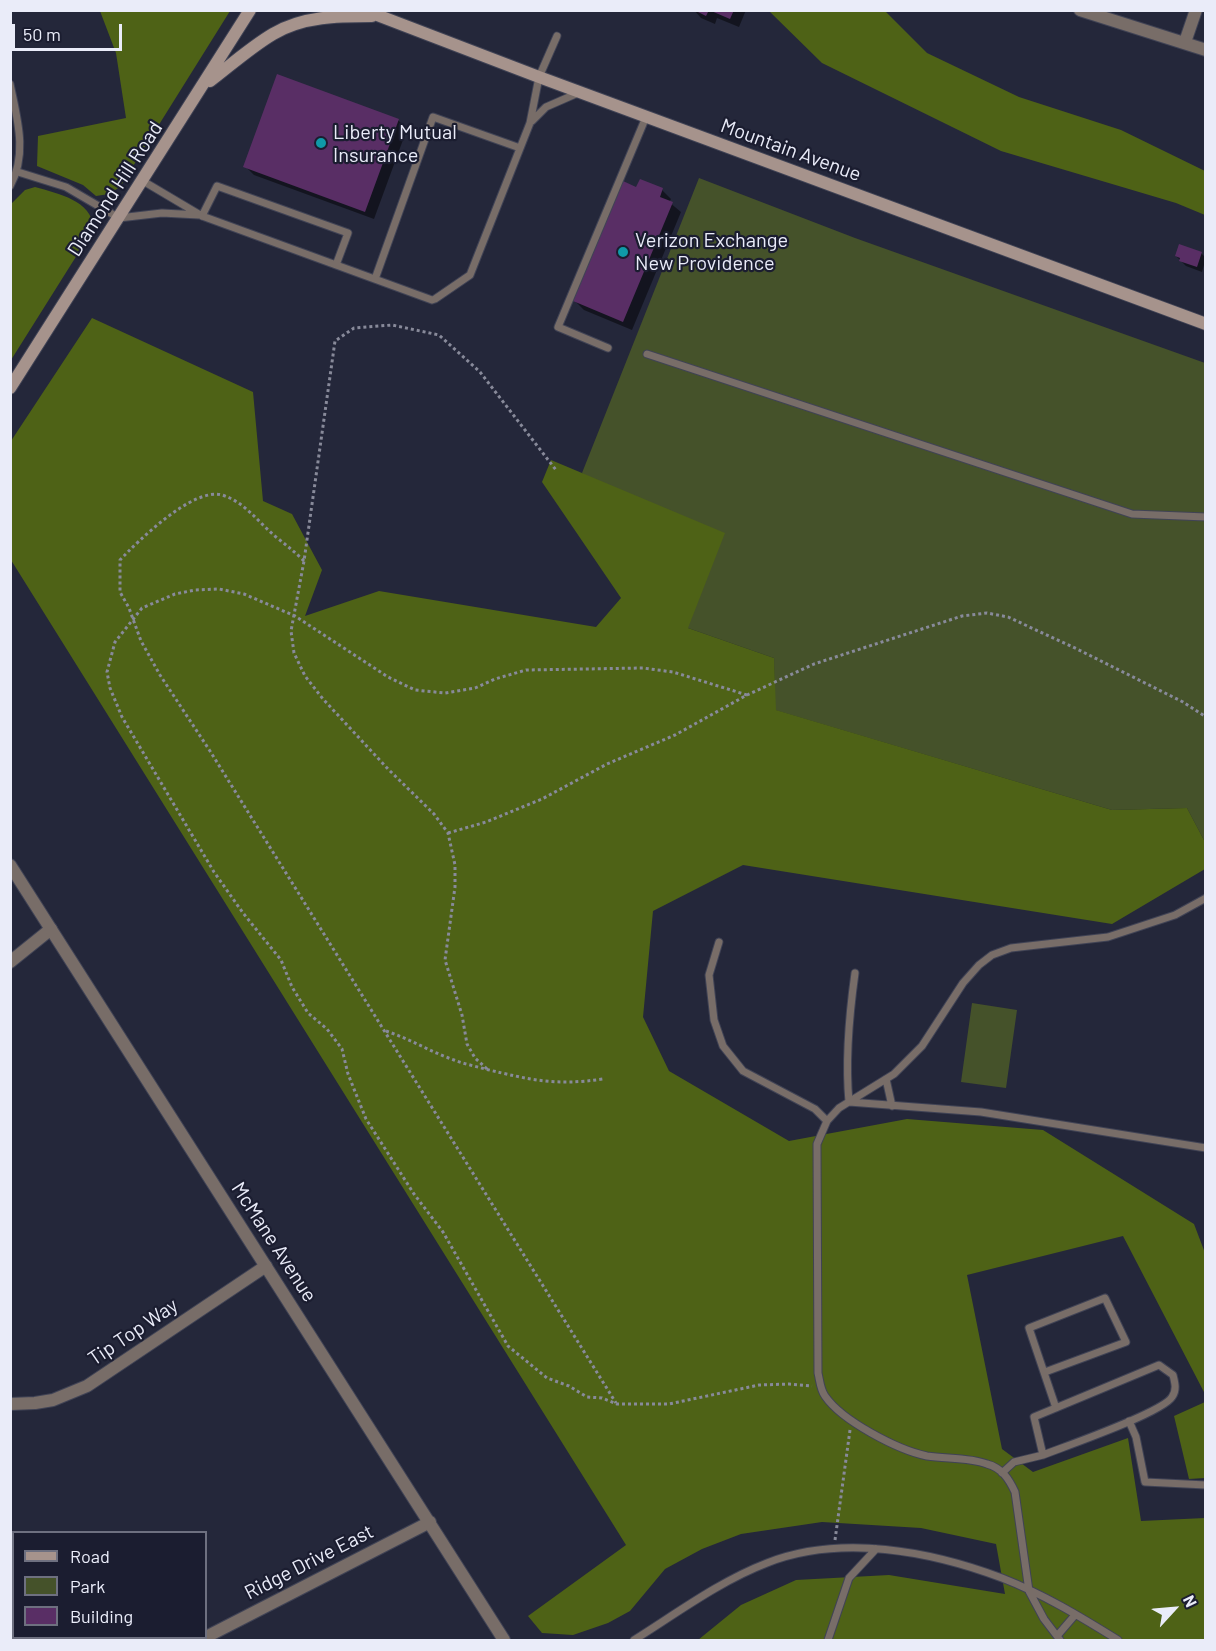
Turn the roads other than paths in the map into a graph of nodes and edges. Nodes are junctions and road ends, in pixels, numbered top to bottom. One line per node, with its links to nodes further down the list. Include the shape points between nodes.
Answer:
1 (250, 10): 10 (main road, Diamond Hill Road)
2 (1080, 10): 6 (street)
3 (1196, 10): 6 (street)
4 (370, 13): 8 (main road, Mountain Avenue); 10 (main road, via 334,16 274,33)
5 (557, 36): 8 (lane)
6 (1185, 42): 7 (street)
7 (1206, 50)
8 (539, 77): 11 (main road, Mountain Avenue); 13 (lane)
9 (10, 84): 15 (lane, via 20,145)
10 (204, 85): 16 (main road, Diamond Hill Road)
11 (579, 92): 12 (main road, Mountain Avenue); 13 (lane, via 546,107)
12 (646, 117): 22 (main road, Mountain Avenue); 23 (lane, via 558,327)
13 (530, 123): 14 (lane)
14 (520, 148): 21 (lane, via 467,278 432,300); 21 (lane, via 433,117)
15 (18, 172): 17 (lane); 19 (lane, via 66,187)
16 (143, 181): 18 (lane); 19 (main road, Diamond Hill Road)
17 (10, 186)
18 (202, 216): 19 (lane, via 162,213); 20 (lane); 20 (lane, via 217,186 348,233)
19 (119, 218): 25 (main road, Diamond Hill Road)
20 (336, 265): 21 (lane)
21 (375, 279)
22 (1206, 324)
23 (608, 348)
24 (647, 354): 26 (lane, via 1131,514)
25 (10, 388)
26 (1206, 517)
27 (10, 865): 29 (street, McMane Avenue)
28 (1206, 898): 33 (lane, via 1175,915 1108,938 1011,948 992,955 963,983 922,1046)
29 (51, 929): 31 (street); 38 (street, McMane Avenue)
30 (719, 942): 36 (lane, via 709,975 714,1020 723,1046 743,1071 814,1109)
31 (10, 962)
32 (855, 973): 34 (lane, via 848,1025)
33 (886, 1079): 34 (lane); 35 (lane)
34 (849, 1102): 35 (lane); 36 (lane)
35 (892, 1106): 37 (lane, via 981,1112)
36 (827, 1121): 44 (lane, via 817,1144 818,1373 825,1396 851,1420 911,1451 986,1463)
37 (1206, 1148)
38 (266, 1266): 40 (street, Tip Top Way, via 87,1386 53,1400); 46 (street, McMane Avenue)
39 (1045, 1372): 39 (lane, via 1029,1328 1105,1298 1126,1342); 41 (lane)
40 (10, 1404)
41 (1056, 1408): 42 (lane, via 1159,1365 1173,1375 1176,1391 1171,1400); 43 (lane, via 1034,1417)
42 (1129, 1421): 43 (lane); 45 (lane, via 1145,1482)
43 (1043, 1455): 44 (lane, via 1014,1462)
44 (1002, 1473): 48 (lane, via 1015,1492)
45 (1206, 1485)
46 (430, 1522): 50 (street, Ridge Drive East); 52 (street, McMane Avenue)
47 (876, 1549): 48 (lane, via 966,1566); 53 (lane, via 834,1548 768,1562); 54 (lane, via 849,1578)
48 (1029, 1590): 49 (lane); 51 (lane)
49 (1075, 1615): 51 (lane); 55 (lane)
50 (207, 1636)
51 (1058, 1638)
52 (504, 1641)
53 (634, 1641)
54 (828, 1641)
55 (1118, 1641)

